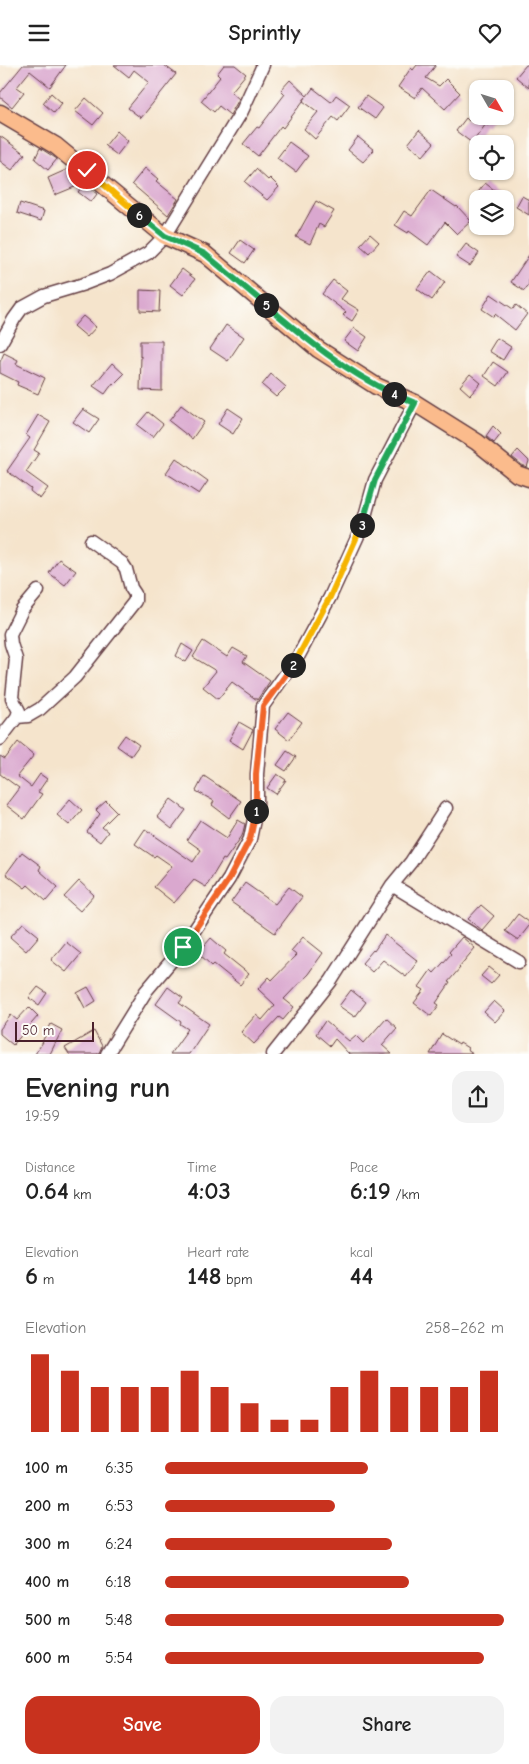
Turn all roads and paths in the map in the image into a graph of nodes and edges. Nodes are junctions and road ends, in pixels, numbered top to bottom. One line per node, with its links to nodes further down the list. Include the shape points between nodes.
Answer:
1 (262, 65): 3 (street, via 242,111)
2 (0, 113): 3 (main road, via 56,146)
3 (165, 236): 4 (street, via 148,253 110,274 44,296 22,308); 5 (main road, via 205,254 318,349 376,386)
4 (0, 344)
5 (415, 403): 6 (main road, via 477,442 517,474); 14 (street, via 375,480 362,527 330,597 299,655 263,706 256,774 257,805 250,839 229,879 183,947 146,991)
6 (529, 478)
7 (90, 541): 9 (street, via 122,563 135,601 75,677 40,709 28,716)
8 (38, 591): 9 (street, via 22,610 10,634 16,659 12,698 19,711)
9 (16, 717): 10 (street)
10 (0, 739)
11 (446, 808): 12 (street)
12 (392, 885): 13 (street); 15 (street, via 330,981)
13 (519, 963)
14 (107, 1054)
15 (273, 1054)

